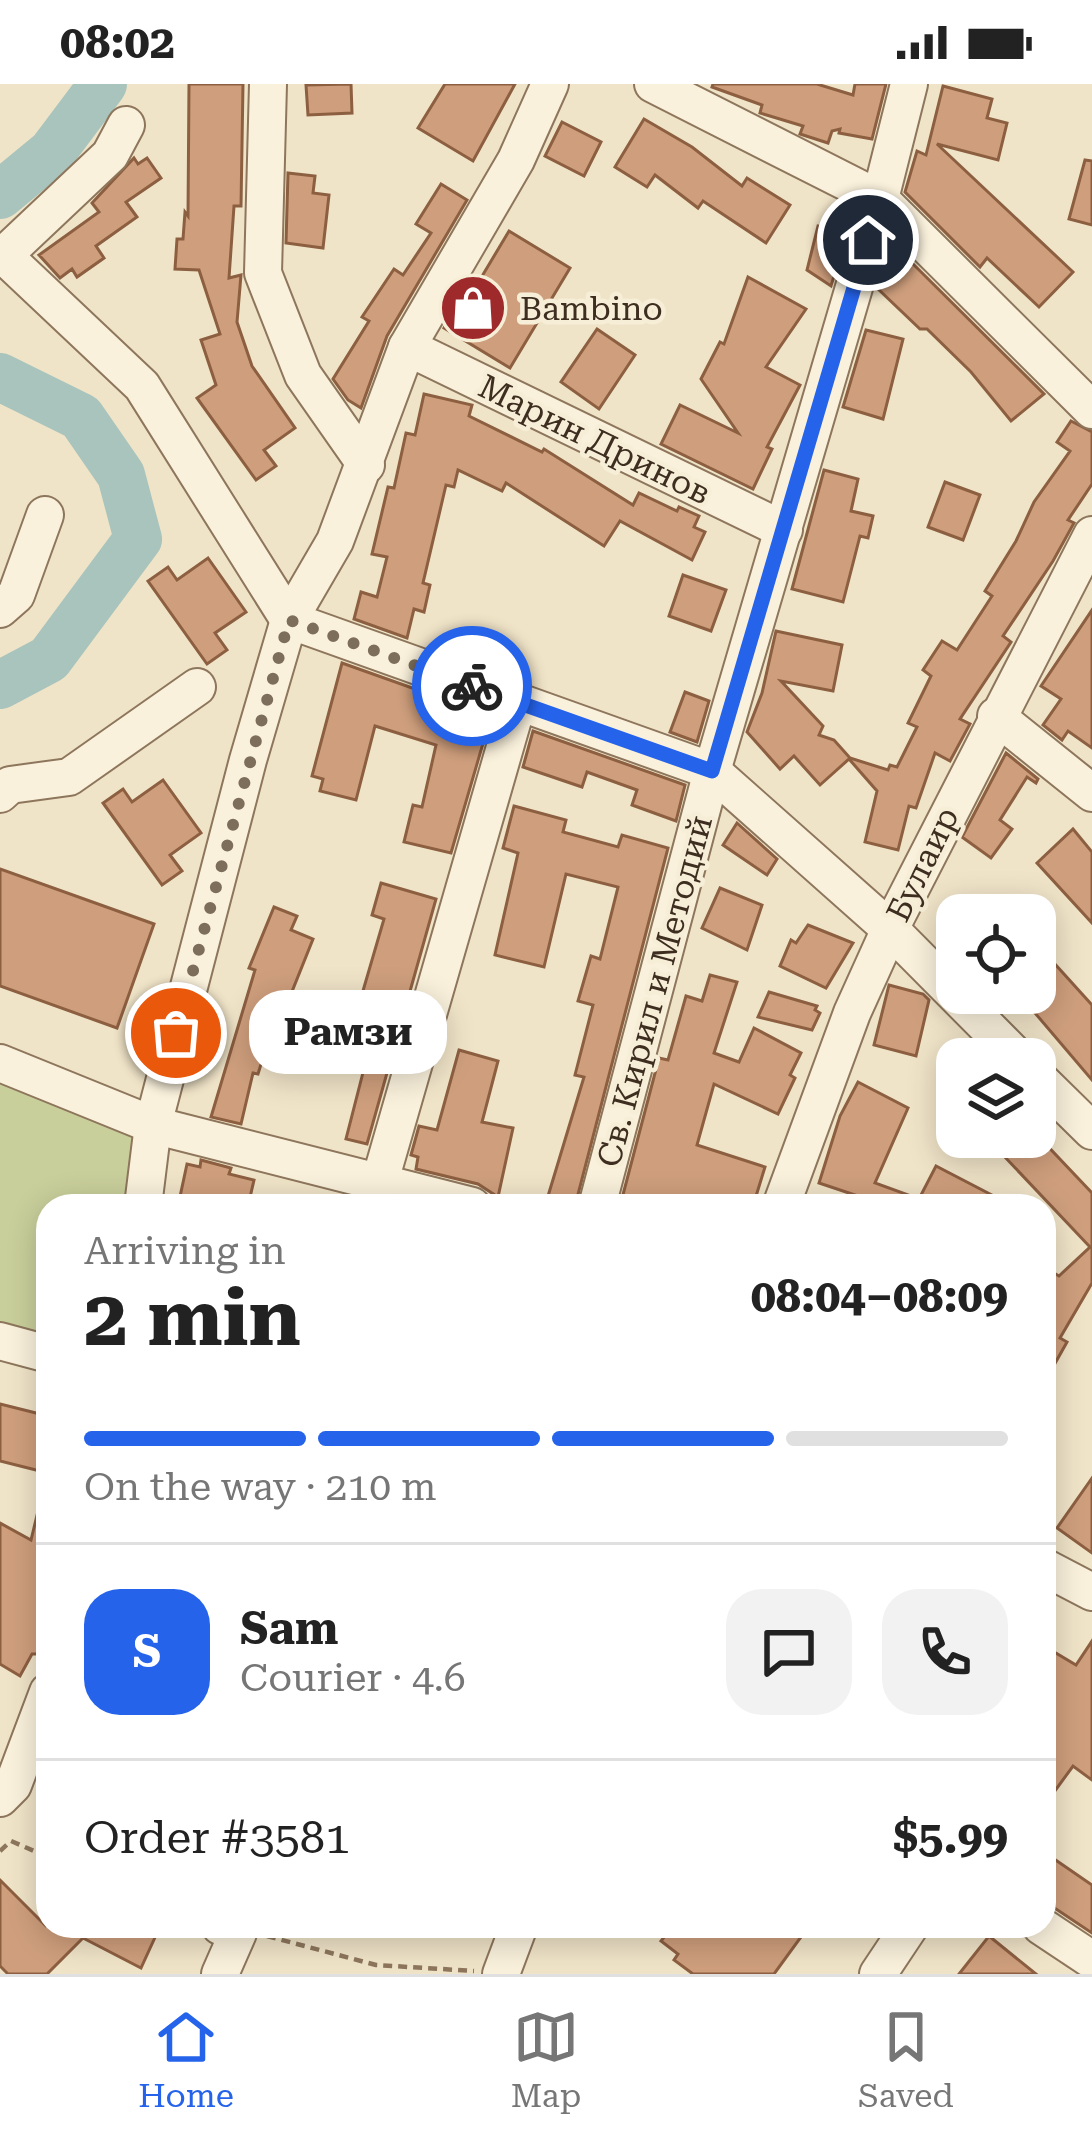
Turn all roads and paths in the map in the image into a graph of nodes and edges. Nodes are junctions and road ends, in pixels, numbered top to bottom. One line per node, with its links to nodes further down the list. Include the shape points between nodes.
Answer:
1 (268, 84): 10 (street, via 263,273 304,375)
2 (550, 84): 8 (street, via 516,160)
3 (653, 84): 6 (street)
4 (910, 84): 6 (street, Св. Кирил и Методий)
5 (126, 124): 7 (street, via 110,155)
6 (880, 199): 9 (street); 12 (street, Св. Кирил и Методий)
7 (2, 254): 15 (street, via 142,386)
8 (407, 347): 10 (street); 12 (street, Марин Дринов)
9 (1092, 410)
10 (366, 465): 15 (street)
11 (45, 515): 14 (street, via 16,595)
12 (784, 530): 19 (street, Св. Кирил и Методий)
13 (1092, 536): 18 (street, Булаир)
14 (0, 609)
15 (289, 620): 17 (street); 26 (street)
16 (197, 687): 21 (street, via 68,777 10,784)
17 (518, 702): 19 (street); 28 (street)
18 (996, 716): 20 (street); 22 (street, Булаир)
19 (712, 771): 22 (street); 31 (street, Св. Кирил и Методий)
20 (1092, 793)
21 (0, 794)
22 (890, 929): 23 (street); 32 (street, Булаир)
23 (998, 1038)
24 (0, 1063): 26 (street)
25 (1056, 1096): 27 (street)
26 (153, 1124): 28 (street); 29 (street)
27 (1092, 1131)
28 (380, 1181): 30 (street)
29 (144, 1194)
30 (428, 1194)
31 (600, 1194)
32 (785, 1194)
33 (0, 1341): 34 (street)
34 (36, 1351)
35 (1056, 1573): 36 (street)
36 (1092, 1592)
37 (36, 1707): 38 (street)
38 (14, 1733): 39 (street, via 13,1785)
39 (0, 1798)
40 (0, 1852): 41 (path, via 10,1841)
41 (36, 1852)
42 (227, 1938): 49 (street)
43 (282, 1938): 48 (path, via 376,1965)
44 (514, 1938): 48 (street)
45 (902, 1938): 50 (street)
46 (1053, 1938): 47 (street)
47 (1076, 1961)
48 (501, 1973)
49 (220, 1974)
50 (878, 1974)

